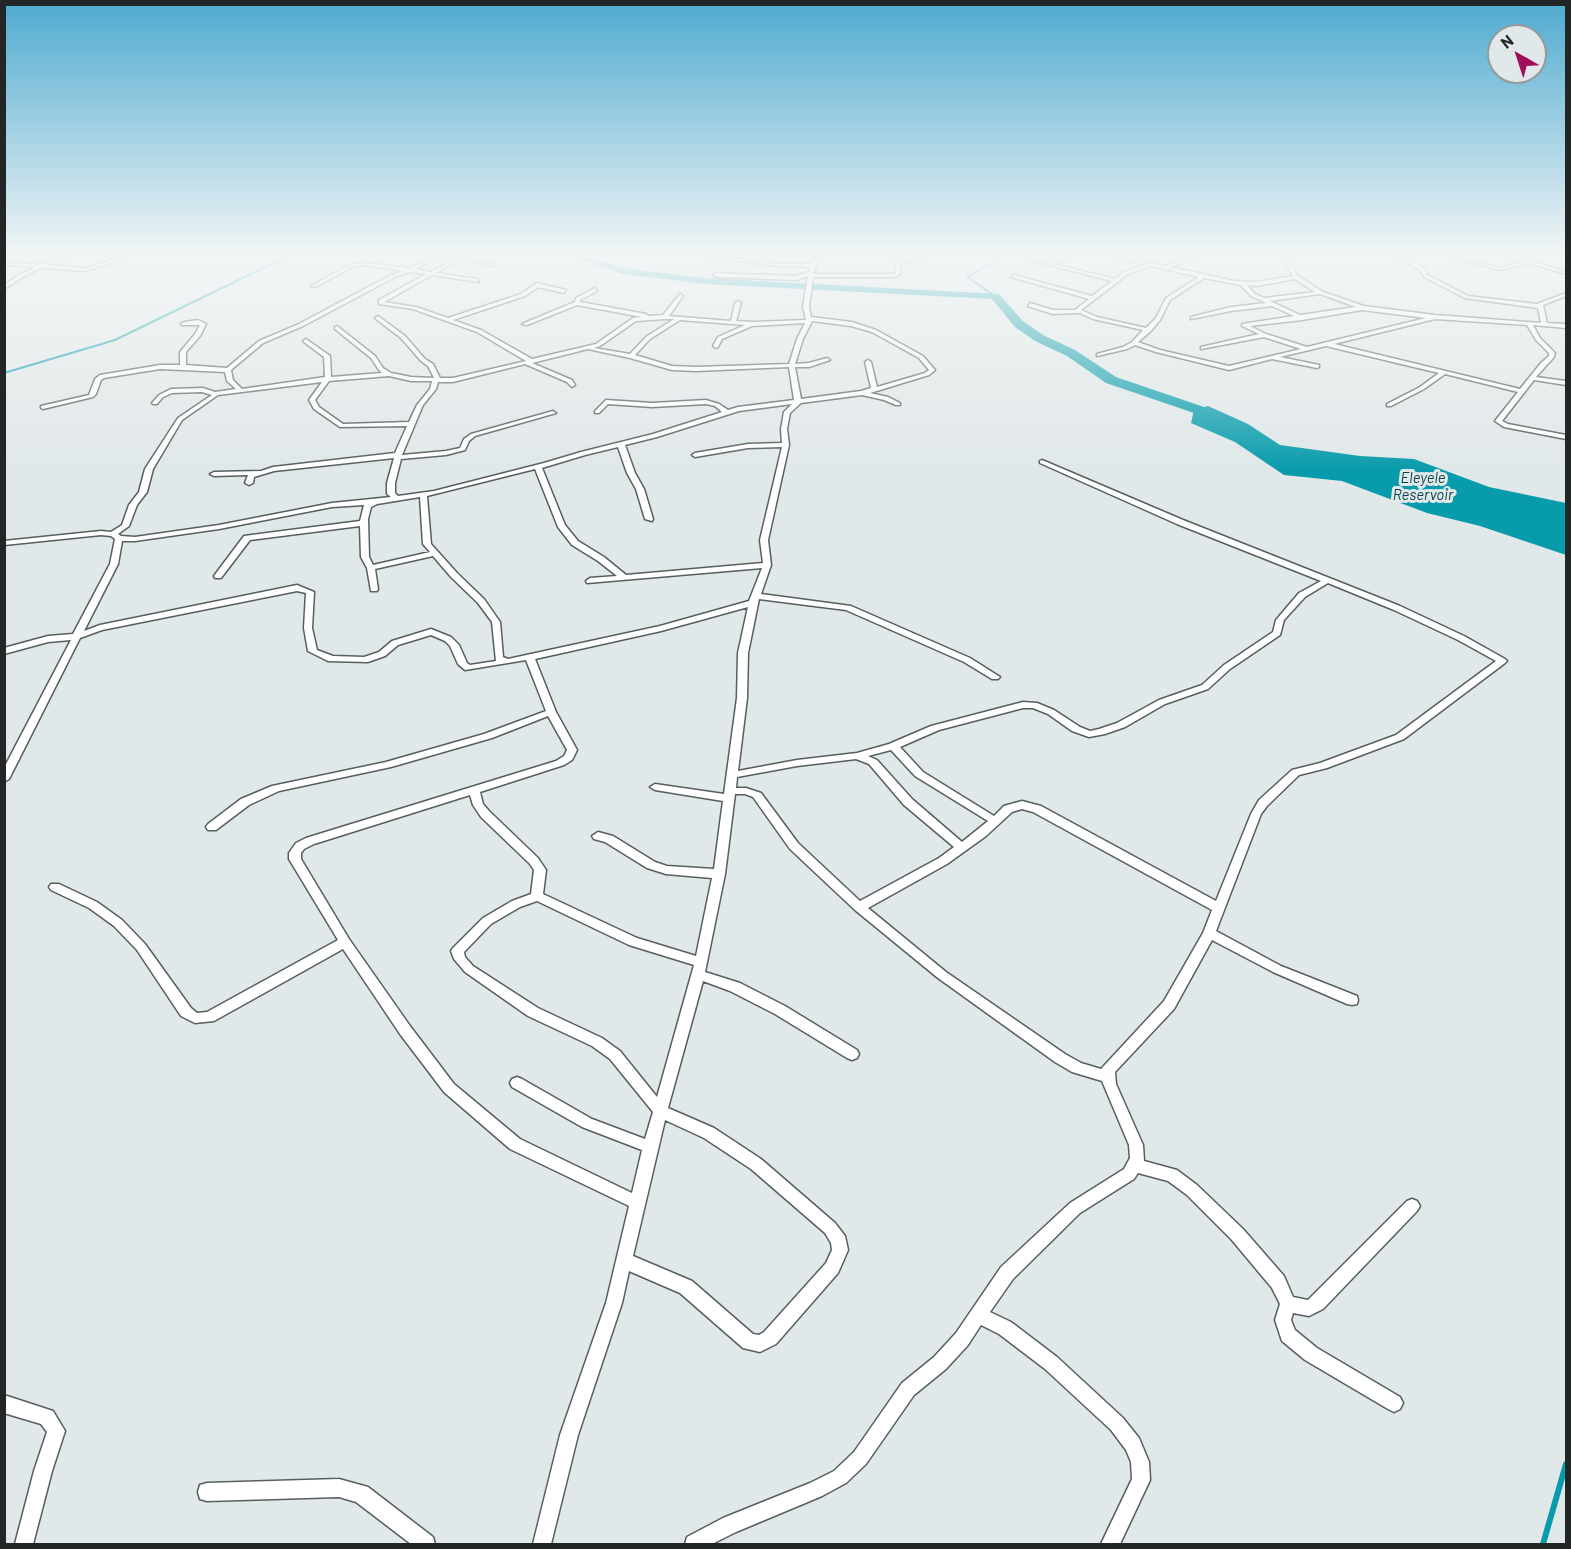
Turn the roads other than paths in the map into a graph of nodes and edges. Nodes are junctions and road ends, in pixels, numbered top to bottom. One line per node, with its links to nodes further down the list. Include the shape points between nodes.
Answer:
1 (202, 326): 33 (street, via 183,352)
2 (298, 326): 34 (street, via 261,342)
3 (389, 326): 39 (street, via 431,365)
4 (465, 326): 29 (street)
5 (625, 326): 22 (street)
6 (666, 326): 25 (street, via 648,338)
7 (748, 326): 21 (street, via 720,338)
8 (806, 326): 31 (street)
9 (853, 326): 42 (street, via 874,332 921,357 932,370)
10 (1134, 326): 16 (street)
11 (1152, 326): 16 (street)
12 (1247, 326): 17 (street)
13 (1397, 326): 20 (street)
14 (1531, 326): 38 (street, via 1552,355)
15 (338, 328): 36 (street)
16 (1149, 330): 19 (street)
17 (1264, 335): 23 (street); 24 (street)
18 (306, 341): 37 (street, via 327,356)
19 (1134, 343): 26 (street); 27 (street, via 1225,368)
20 (1324, 344): 24 (street); 35 (street)
21 (716, 346)
22 (587, 348): 25 (street); 29 (street)
23 (1203, 348)
24 (1306, 348): 27 (street)
25 (632, 356): 31 (street, via 672,368)
26 (1099, 356)
27 (1271, 357): 32 (street)
28 (827, 360): 31 (street)
29 (529, 362): 39 (street, via 465,378); 41 (street)
30 (868, 362): 42 (street)
31 (792, 365): 47 (street)
32 (1317, 366)
33 (183, 367): 34 (street); 51 (street, via 102,376 91,396)
34 (228, 370): 43 (street, via 230,381)
35 (1444, 372): 44 (street); 50 (street)
36 (389, 374): 37 (street); 39 (street)
37 (328, 378): 43 (street); 55 (street, via 312,400 316,408 342,426)
38 (1533, 378): 40 (street); 44 (street)
39 (438, 380): 55 (street)
40 (1566, 383)
41 (572, 385)
42 (874, 388): 45 (street)
43 (240, 390): 46 (street)
44 (1521, 391): 56 (street, via 1498,421 1506,426)
45 (862, 393): 47 (street); 49 (street)
46 (215, 394): 48 (street, via 202,390 171,391); 71 (street, via 180,419 170,433 149,469 143,492)
47 (798, 402): 54 (street); 58 (street, via 787,412)
48 (155, 403)
49 (898, 404)
50 (1389, 405)
51 (43, 407)
52 (597, 412): 54 (street, via 606,402 706,402)
53 (553, 413): 60 (street, via 473,435 466,440 464,449)
54 (728, 413): 57 (street)
55 (412, 424): 60 (street)
56 (1566, 437)
57 (621, 444): 62 (street); 69 (street)
58 (786, 445): 59 (street, via 748,446); 74 (street, via 764,540)
59 (695, 455)
60 (399, 456): 63 (street); 67 (street, via 391,483 391,494)
61 (1042, 462): 79 (street)
62 (553, 463): 66 (street); 77 (street, via 538,467 561,525 575,543)
63 (264, 472): 64 (street); 65 (street, via 251,477)
64 (214, 474)
65 (249, 483)
66 (423, 494): 67 (street); 73 (street, via 427,544)
67 (397, 499): 68 (street)
68 (375, 502): 70 (street, via 366,506); 71 (street, via 332,505 135,539)
69 (648, 519)
70 (364, 523): 75 (street, via 365,557); 76 (street, via 248,538)
71 (116, 536): 72 (street, via 101,533); 82 (street, via 114,564)
72 (4, 543)
73 (436, 553): 75 (street); 85 (street, via 482,601 496,622 499,659)
74 (767, 565): 77 (street); 81 (street)
75 (371, 568): 80 (street)
76 (218, 576)
77 (624, 578): 78 (street)
78 (590, 581)
79 (1326, 581): 88 (street, via 1302,595 1280,620 1277,633 1205,687 1162,702 1121,725 1089,734 1034,705 1023,705 934,728); 103 (street, via 1396,608 1502,661 1400,737 1289,776 1256,814)
80 (374, 589)
81 (754, 600): 84 (street, via 661,628); 86 (street, via 848,608 967,660); 90 (street, via 743,653)
82 (76, 637): 83 (street, via 48,639); 85 (street, via 100,628 297,588 310,592 308,628 313,651 331,659 365,660 382,654 395,643 431,632 448,639 468,668); 91 (street)
83 (4, 651)
84 (530, 658): 85 (street); 87 (street)
85 (507, 662)
86 (995, 677)
87 (551, 712): 93 (street, via 572,750 568,758); 96 (street, via 488,736 387,765 276,788 245,802)
88 (893, 746): 89 (street); 95 (street, via 920,774)
89 (857, 756): 90 (street); 98 (street, via 873,762 908,802)
90 (732, 776): 94 (street)
91 (4, 779)
92 (655, 787): 94 (street)
93 (474, 790): 101 (street, via 478,805 540,870); 105 (street, via 300,846 295,859)
94 (730, 794): 99 (street); 102 (street, via 746,791 757,795 794,846)
95 (995, 821): 98 (street); 103 (street, via 1014,806 1029,806)
96 (212, 826)
97 (598, 836): 99 (street, via 666,870)
98 (962, 848): 102 (street)
99 (719, 874): 106 (street)
100 (55, 887): 105 (street, via 93,905 118,923 141,947 186,1012 195,1018 209,1017)
101 (537, 896): 106 (street, via 633,942); 111 (street, via 487,921 457,951 460,959 533,1012 597,1042 615,1055)
102 (859, 907): 109 (street, via 942,975 1060,1058)
103 (1219, 908): 104 (street)
104 (1209, 933): 107 (street, via 1277,969); 109 (street, via 1169,1005 1108,1070)
105 (345, 942): 114 (street, via 449,1088 515,1144)
106 (699, 968): 108 (street); 111 (street)
107 (1352, 1000)
108 (852, 1054)
109 (1107, 1077): 113 (street, via 1136,1145)
110 (517, 1083): 112 (street, via 587,1123)
111 (661, 1112): 112 (street); 116 (street, via 709,1133 756,1164 830,1228 840,1250 832,1268 770,1338 760,1344 748,1342 686,1287)
112 (650, 1147): 114 (street)
113 (1135, 1166): 117 (street, via 1172,1175 1192,1190 1261,1260); 118 (street, via 1129,1174 1075,1208 1007,1273)
114 (638, 1203): 116 (street)
115 (1412, 1206): 117 (street, via 1317,1303 1309,1308)
116 (625, 1261): 124 (street, via 569,1436)
117 (1288, 1304): 119 (street, via 1283,1320 1288,1335 1311,1354)
118 (978, 1315): 125 (street, via 940,1363 908,1389 860,1458 840,1477); 126 (street, via 1005,1328 1051,1363 1133,1444 1141,1480)
119 (1394, 1403)
120 (4, 1404): 122 (street, via 47,1418 56,1431)
121 (207, 1492): 123 (street, via 339,1488 361,1494)
122 (24, 1545)
123 (426, 1545)
124 (542, 1545)
125 (694, 1545)
126 (1110, 1545)

